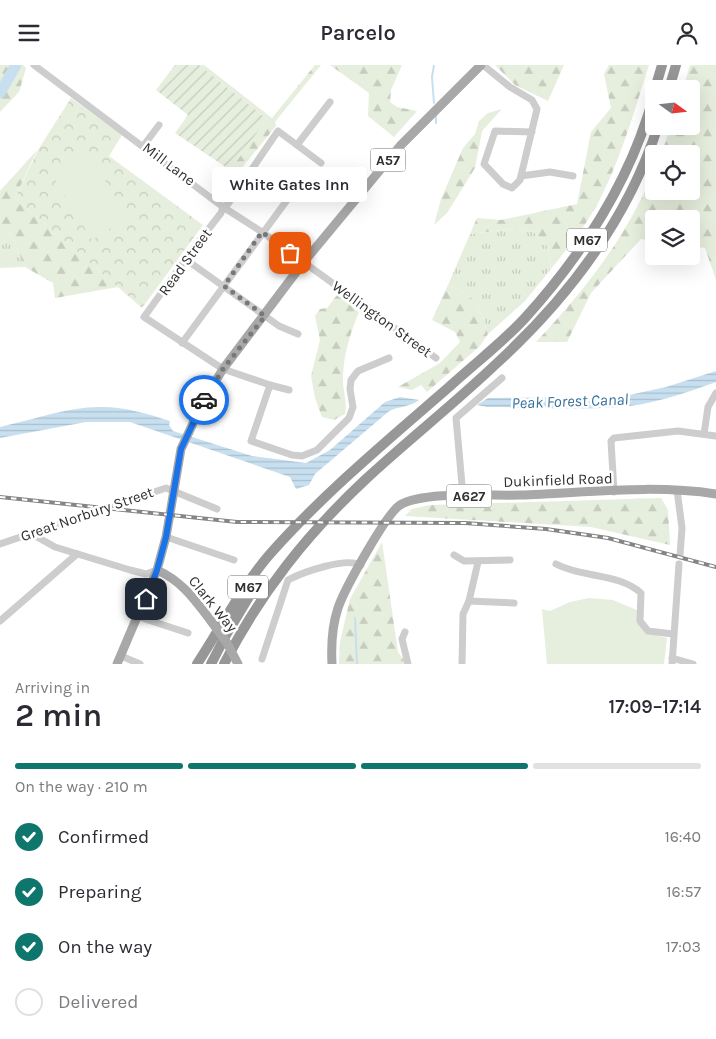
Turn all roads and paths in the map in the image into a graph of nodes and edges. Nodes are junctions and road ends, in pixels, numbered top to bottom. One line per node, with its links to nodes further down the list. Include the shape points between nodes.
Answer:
1 (482, 65): 10 (street, via 532,100 537,109); 21 (main road, A57, via 400,146)
2 (662, 65): 5 (highway)
3 (676, 65): 6 (highway)
4 (36, 66): 12 (street, Mill Lane)
5 (658, 80)
6 (672, 80)
7 (330, 102): 13 (street)
8 (645, 122): 41 (highway, M67, via 621,182 584,246 554,285 523,320 357,468)
9 (159, 125): 12 (street)
10 (532, 132): 15 (street); 15 (street, via 495,131 484,164 503,184 512,188)
11 (655, 135): 55 (highway, M67, via 627,200 582,273 496,365 342,503 294,554)
12 (144, 145): 18 (street, Mill Lane)
13 (297, 145): 14 (street); 18 (street, Read Street, via 278,131 228,205)
14 (321, 163)
15 (521, 176): 16 (street, via 550,172)
16 (573, 176)
17 (293, 192): 19 (street)
18 (223, 207): 19 (street, Mill Lane); 20 (street, Read Street, via 190,253)
19 (262, 232): 21 (street, Mill Lane); 22 (street)
20 (188, 261): 22 (street); 25 (street, Read Street, via 183,263 144,317)
21 (303, 263): 23 (main road, A57); 27 (street, Wellington Street)
22 (224, 286): 23 (street); 25 (street)
23 (265, 316): 24 (street); 28 (main road, A57)
24 (298, 334)
25 (182, 343): 28 (street)
26 (389, 358): 30 (street, via 358,371 351,380 353,407 349,418 317,450 302,456 251,441)
27 (436, 358)
28 (223, 369): 30 (street); 36 (main road, A57, via 189,429 181,449)
29 (502, 378): 39 (street, via 456,418)
30 (270, 385): 31 (street)
31 (289, 391)
32 (716, 393): 33 (street, via 708,407)
33 (704, 434): 34 (street); 37 (street, via 668,431 614,438 611,441)
34 (716, 436)
35 (677, 490): 37 (main road, Dukinfield Road / A627); 38 (main road, Dukinfield Road / A627); 47 (street, via 682,528)
36 (173, 491): 40 (street); 42 (street, Great Norbury Street, via 166,488); 43 (main road, A57)
37 (614, 492): 39 (main road, Dukinfield Road / A627)
38 (716, 494)
39 (464, 496): 53 (main road, Dukinfield Road / A627, via 417,499 400,505)
40 (218, 509)
41 (307, 517): 68 (highway, M67, via 270,555); 69 (highway, M67, via 266,569)
42 (30, 533): 44 (street, Great Norbury Street); 45 (street, via 55,547)
43 (166, 537): 48 (street); 54 (main road, A57)
44 (0, 544)
45 (77, 554): 54 (street, via 146,574); 59 (street)
46 (454, 555): 50 (street, via 464,561)
47 (680, 555)
48 (234, 560)
49 (510, 560): 50 (street)
50 (478, 561): 56 (street)
51 (556, 564): 62 (street, via 632,585 641,593 640,621 648,631)
52 (680, 564): 62 (street)
53 (361, 565): 63 (street, via 339,563 288,580); 73 (main road, Dukinfield Road / A627, via 338,608)
54 (157, 570): 58 (main road, A57); 72 (main road, Clark Way, bridge, via 171,576 188,590 227,643)
55 (266, 590): 70 (highway, M67); 71 (highway, M67)
56 (469, 601): 57 (street); 74 (street, via 463,614)
57 (514, 603)
58 (139, 617): 61 (street); 64 (main road, A57)
59 (0, 621)
60 (405, 632): 66 (street, via 402,639)
61 (188, 633)
62 (673, 634): 65 (street)
63 (262, 659)
64 (119, 660): 67 (street)
65 (672, 661): 75 (street)
66 (408, 663)
67 (140, 664)
68 (197, 664)
69 (212, 664)
70 (224, 664)
71 (229, 664)
72 (238, 664)
73 (332, 664)
74 (462, 664)
75 (692, 664)

